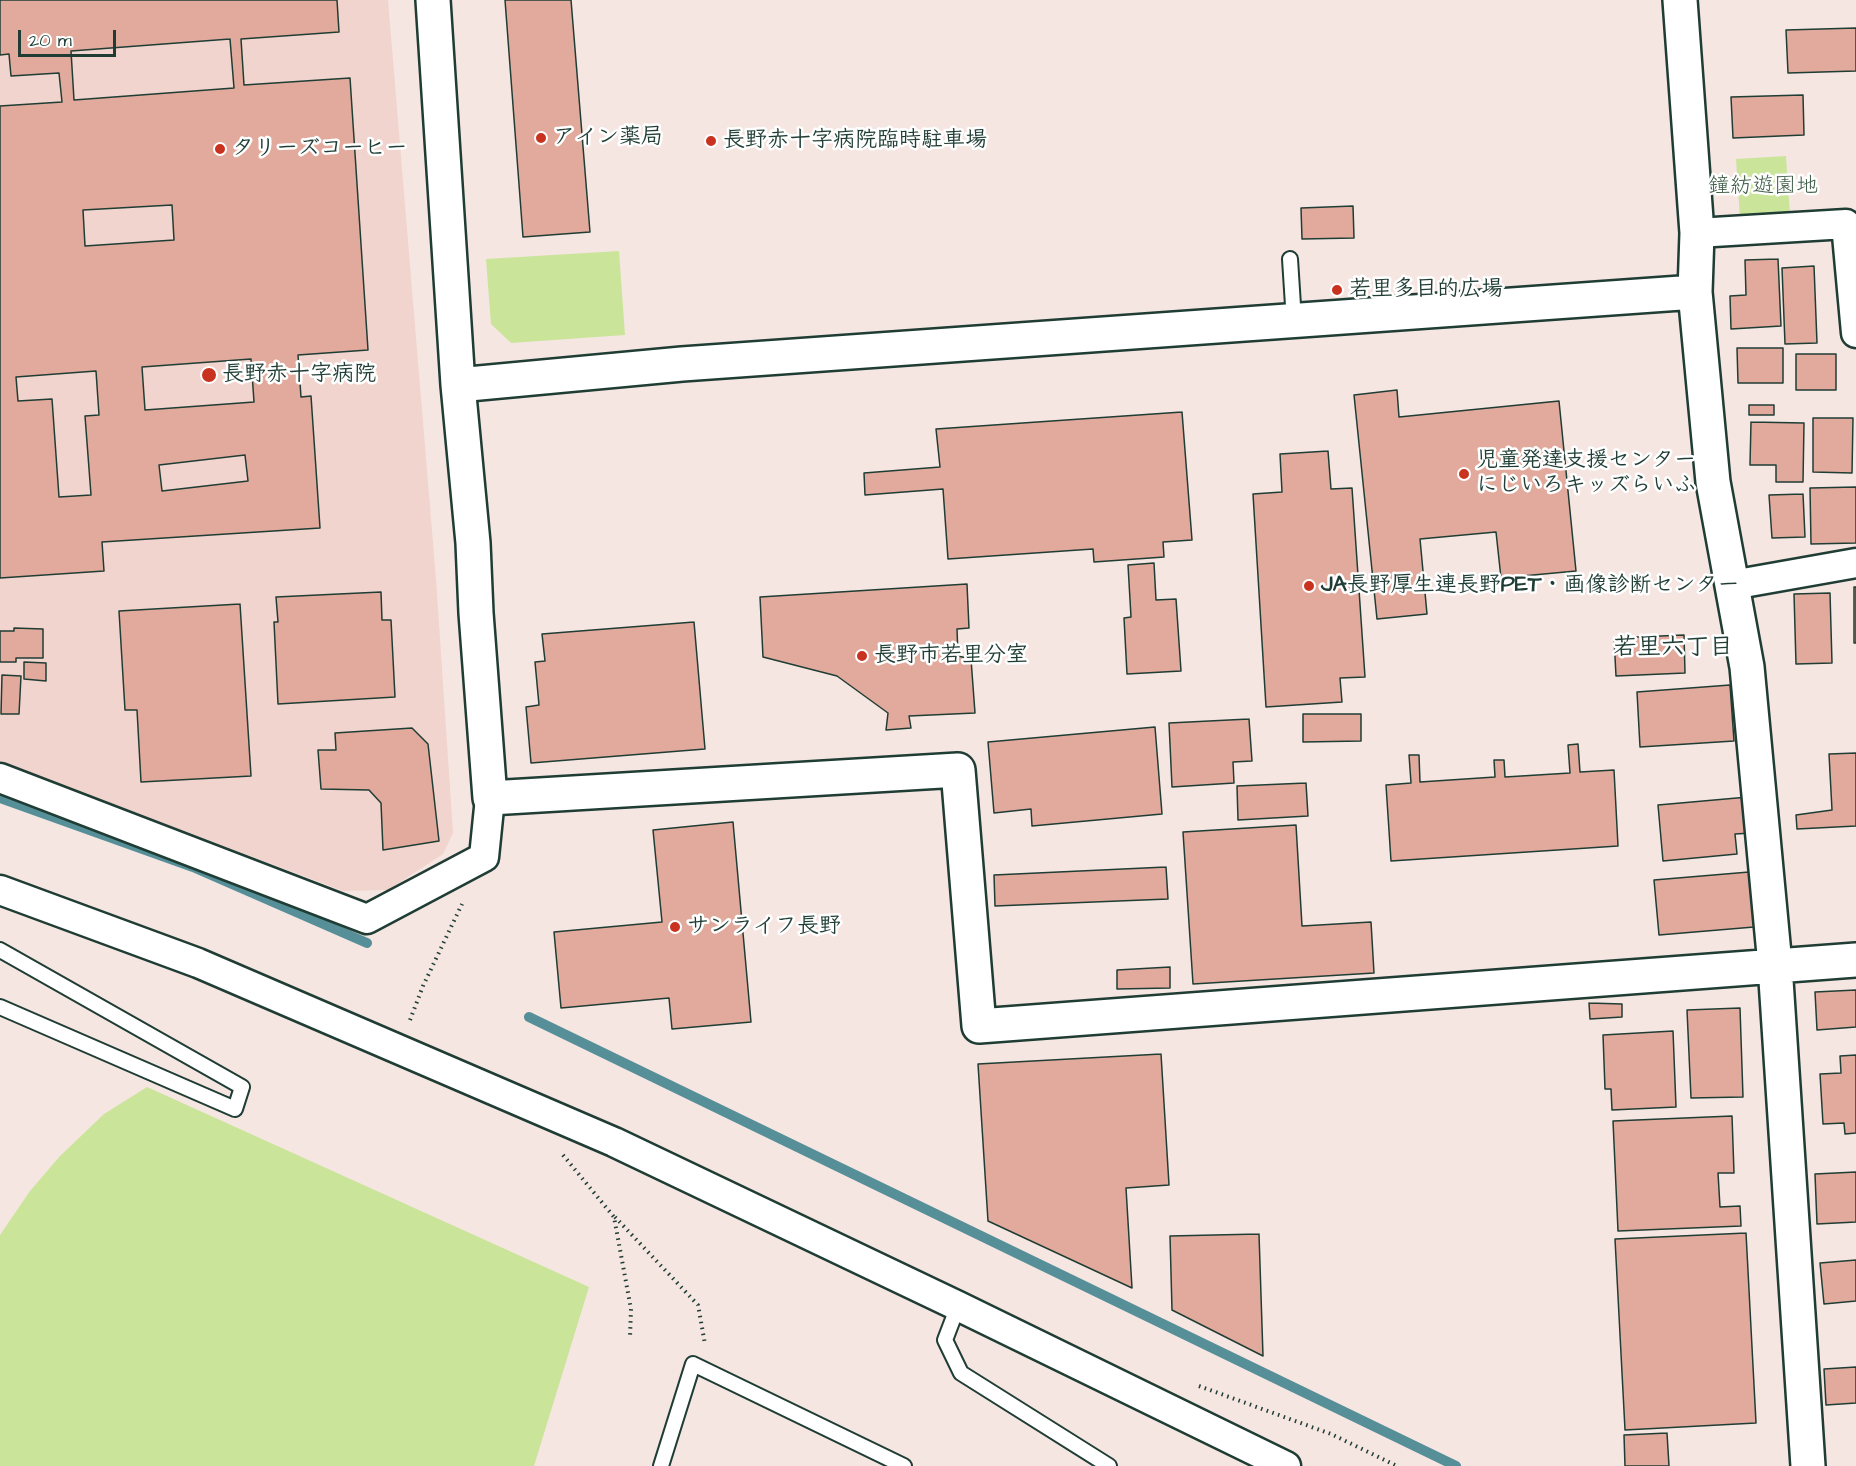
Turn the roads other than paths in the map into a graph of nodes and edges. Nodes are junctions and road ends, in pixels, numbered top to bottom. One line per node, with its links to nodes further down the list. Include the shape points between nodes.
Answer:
1 (433, 0): 8 (street)
2 (1680, 0): 3 (street)
3 (1696, 233): 5 (street); 7 (street, via 1846,224)
4 (1290, 259): 6 (lane)
5 (1695, 292): 6 (street); 10 (street, via 1713,482)
6 (1294, 321): 8 (street, via 682,364)
7 (1856, 333)
8 (458, 385): 12 (street)
9 (1856, 563): 10 (street)
10 (1732, 585): 16 (street, via 1747,666)
11 (0, 778): 12 (street, via 367,919 484,856)
12 (490, 798): 16 (street, via 958,770 979,1026)
13 (0, 890): 18 (street, via 198,963 555,1116)
14 (0, 950): 17 (lane, via 242,1087 235,1109)
15 (1856, 960): 16 (street)
16 (1775, 965): 23 (street)
17 (0, 1007)
18 (958, 1306): 21 (lane, via 945,1340 961,1373); 22 (street)
19 (661, 1466): 20 (lane, via 693,1364)
20 (904, 1466)
21 (1109, 1466)
22 (1286, 1466)
23 (1808, 1466)

